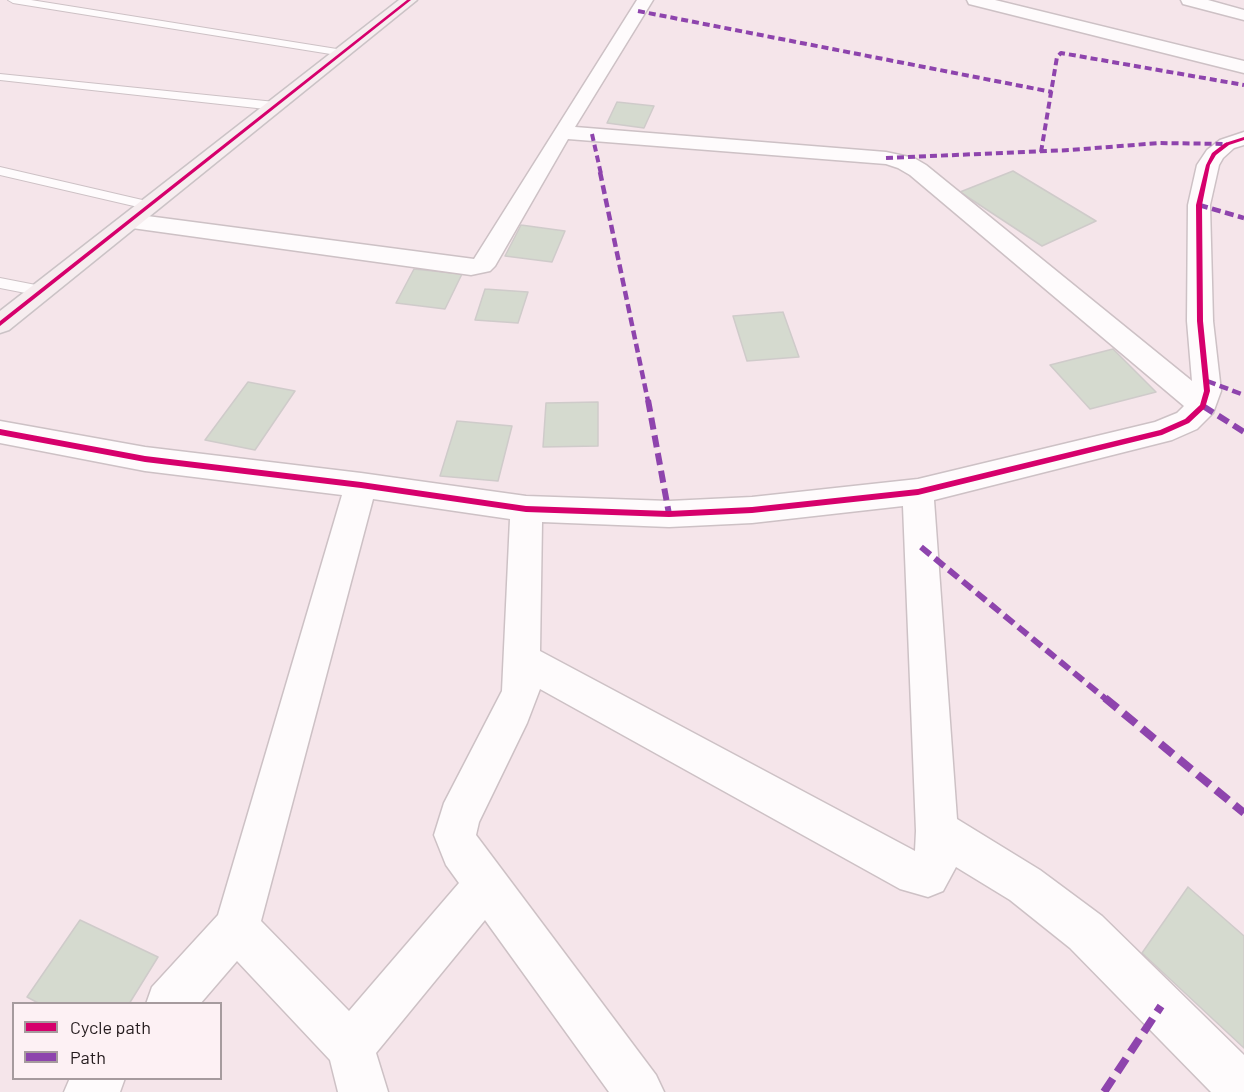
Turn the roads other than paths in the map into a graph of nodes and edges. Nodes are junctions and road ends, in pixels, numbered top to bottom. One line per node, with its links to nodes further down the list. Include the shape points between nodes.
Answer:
1 (13, 0): 7 (lane)
2 (409, 0): 7 (main road)
3 (645, 0): 11 (street)
4 (975, 0): 8 (street)
5 (1190, 0): 6 (street)
6 (1244, 15)
7 (343, 53): 10 (main road)
8 (1244, 67)
9 (0, 77): 10 (lane)
10 (275, 106): 14 (main road)
11 (562, 132): 14 (street, via 481,266); 18 (street, via 874,157 906,163)
12 (1244, 138): 18 (street, via 1214,154 1199,205 1200,321 1207,391)
13 (0, 171): 14 (lane)
14 (141, 213): 16 (main road)
15 (0, 283): 16 (lane)
16 (42, 291): 17 (main road)
17 (0, 324)
18 (1203, 406): 21 (street, via 1187,421 1162,432)
19 (0, 432): 20 (street, via 146,459)
20 (362, 485): 22 (street); 26 (street)
21 (918, 492): 22 (street, via 752,510 669,514); 24 (street)
22 (526, 509): 23 (street)
23 (523, 661): 24 (street, via 915,874 928,876 935,867); 25 (street, via 521,691 514,710 459,818 455,835)
24 (937, 831): 30 (street, via 1025,885 1086,932)
25 (486, 885): 28 (street); 33 (street)
26 (237, 928): 27 (street); 28 (street)
27 (171, 1002)
28 (350, 1047): 32 (street)
29 (99, 1080): 31 (street)
30 (1244, 1090)
31 (89, 1092)
32 (363, 1092)
33 (639, 1092)

